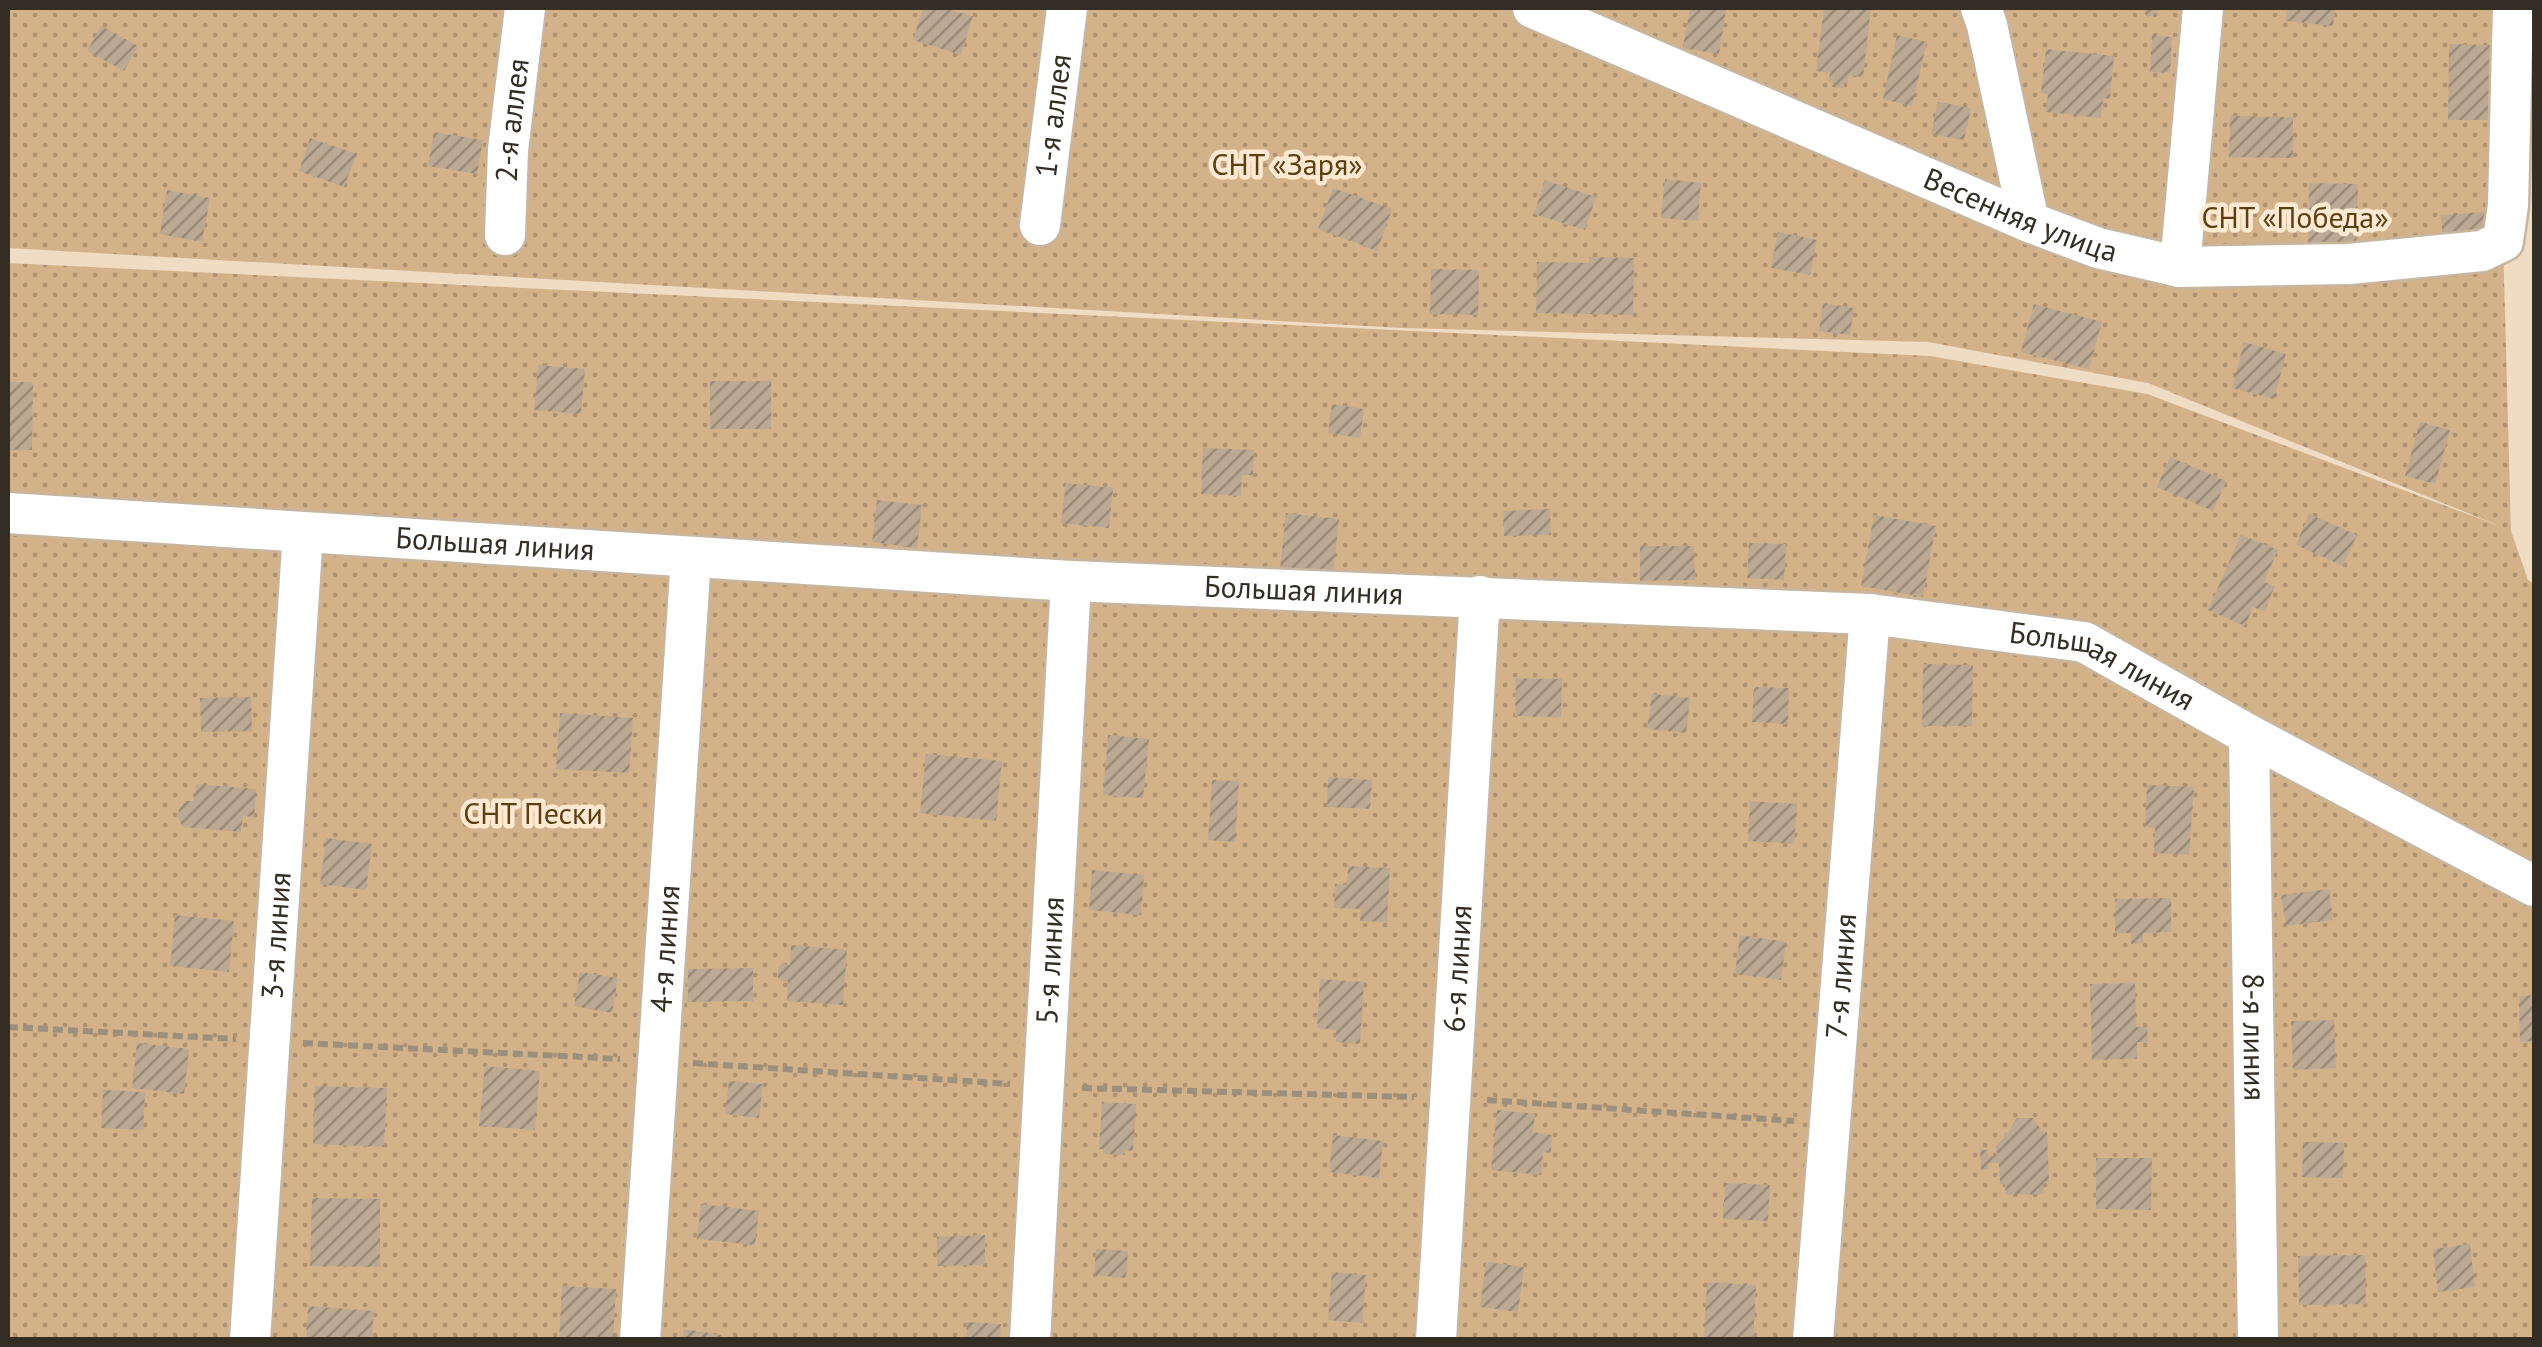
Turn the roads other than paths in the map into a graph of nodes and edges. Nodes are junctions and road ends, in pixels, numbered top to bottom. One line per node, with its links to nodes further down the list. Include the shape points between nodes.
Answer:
1 (525, 8): 9 (street, 2-я аллея)
2 (1067, 8): 8 (street, 1-я аллея)
3 (1981, 8): 7 (street)
4 (2203, 8): 10 (street)
5 (2513, 8): 10 (street, Весенняя улица, via 2504,241 2482,251 2349,264)
6 (1550, 15): 7 (street, Весенняя улица)
7 (2029, 222): 10 (street, Весенняя улица, via 2098,248)
8 (1040, 224)
9 (504, 236)
10 (2180, 267)
11 (8, 513): 12 (street, Большая линия)
12 (304, 532): 13 (street, Большая линия); 19 (street, 3-я линия)
13 (691, 557): 14 (street, Большая линия); 20 (street, 4-я линия)
14 (1071, 580): 15 (street, Большая линия); 21 (street, 5-я линия)
15 (1480, 596): 16 (street, Большая линия); 22 (street, 6-я линия)
16 (1870, 614): 17 (street, Большая линия, via 2084,642); 23 (street, 7-я линия)
17 (2249, 735): 18 (street, Большая линия); 24 (street, 8-я линия)
18 (2534, 886)
19 (250, 1340)
20 (640, 1340)
21 (1030, 1340)
22 (1436, 1340)
23 (1813, 1340)
24 (2258, 1340)

